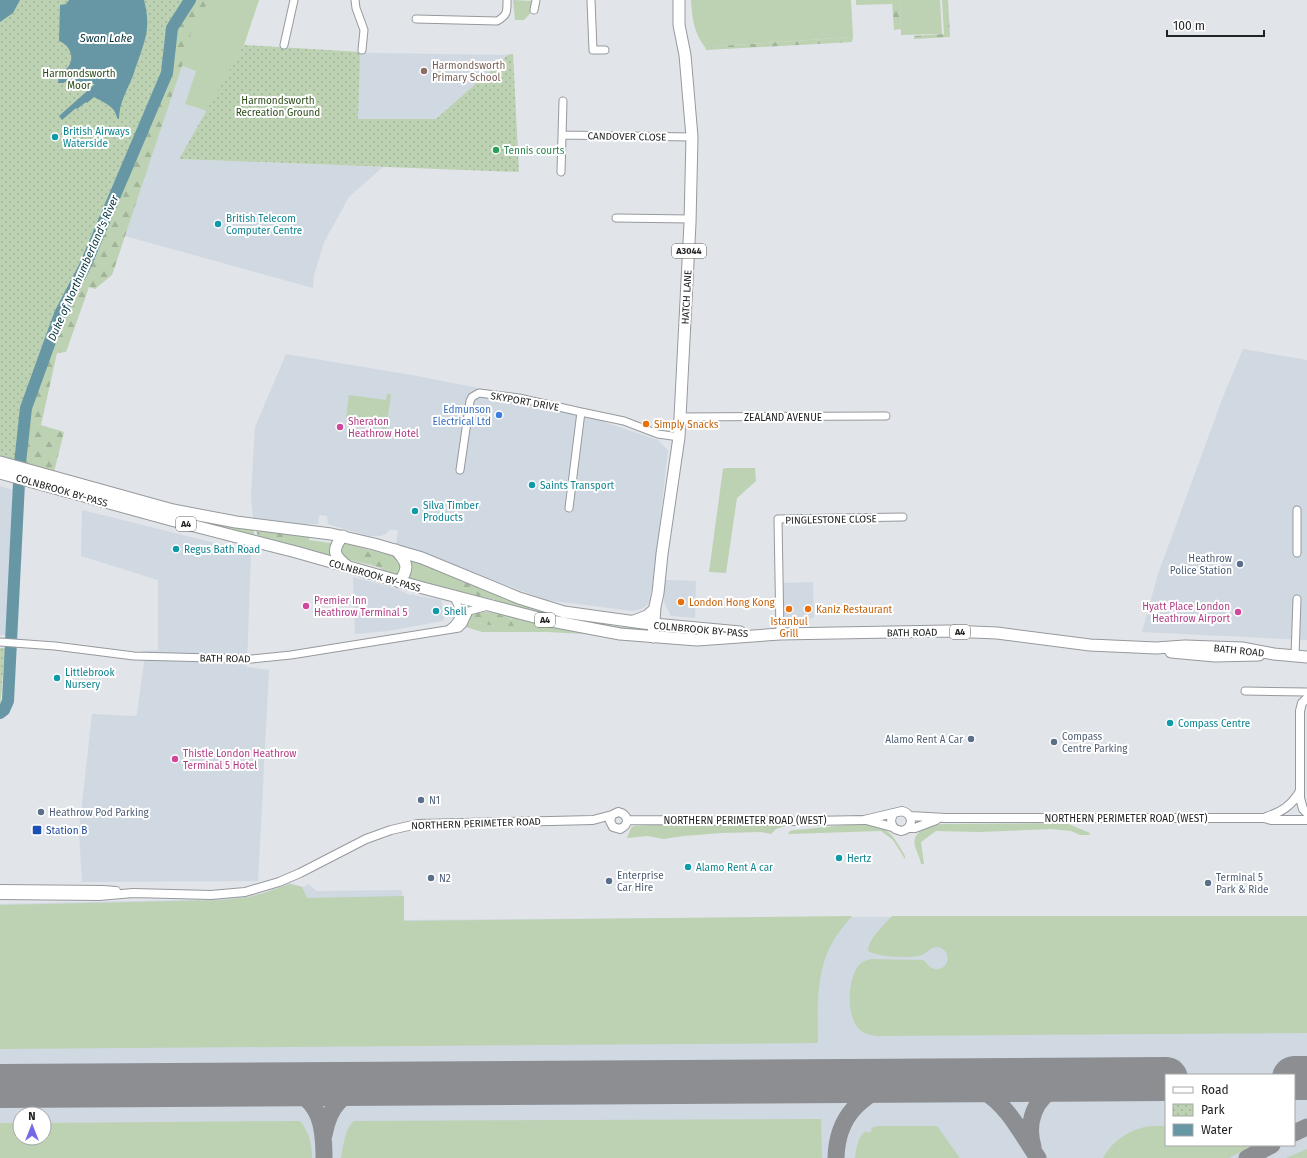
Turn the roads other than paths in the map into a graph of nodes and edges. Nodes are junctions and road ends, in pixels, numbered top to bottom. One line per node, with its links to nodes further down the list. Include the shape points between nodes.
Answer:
1 (294, 0): 9 (street)
2 (355, 0): 10 (street, via 364,30)
3 (507, 0): 8 (street, via 507,12 497,21)
4 (536, 0): 7 (street)
5 (590, 0): 11 (street, via 593,50)
6 (679, 0): 14 (main road, HATCH LANE / A3044, via 679,25 685,55)
7 (534, 10)
8 (416, 19)
9 (284, 45)
10 (362, 50)
11 (605, 50)
12 (563, 101): 13 (street)
13 (562, 135): 14 (street, CANDOVER CLOSE); 15 (street)
14 (692, 137): 17 (main road, HATCH LANE / A3044)
15 (561, 172)
16 (616, 218): 17 (street)
17 (690, 219): 20 (main road, HATCH LANE / A3044)
18 (581, 412): 21 (street, SKYPORT DRIVE, via 624,422 658,434); 23 (street, SKYPORT DRIVE, via 519,398 479,393 470,401); 26 (street)
19 (886, 416): 20 (street, ZEALAND AVENUE)
20 (681, 417): 21 (main road, HATCH LANE / A3044)
21 (679, 437): 34 (main road, HATCH LANE / A3044)
22 (0, 462): 24 (main road, COLNBROOK BY-PASS / A4)
23 (460, 470)
24 (18, 472): 25 (main road, COLNBROOK BY-PASS / A4); 29 (main road, COLNBROOK BY-PASS / A4, via 173,510 236,522); 32 (main road, COLNBROOK BY-PASS / A4)
25 (0, 473)
26 (569, 508)
27 (1297, 510): 31 (street)
28 (903, 518): 43 (street, PINGLESTONE CLOSE, via 778,519)
29 (343, 536): 30 (main road, COLNBROOK BY-PASS / A4); 32 (main road, via 335,546 335,552 338,559)
30 (395, 550): 33 (main road, via 406,564); 39 (main road, COLNBROOK BY-PASS / A4, via 548,608)
31 (1298, 554)
32 (349, 568): 33 (main road, COLNBROOK BY-PASS / A4)
33 (399, 582): 35 (main road, COLNBROOK BY-PASS / A4)
34 (658, 593): 38 (main road, HATCH LANE / A3044); 40 (main road, HATCH LANE / A3044, via 662,617)
35 (453, 596): 37 (main road, COLNBROOK BY-PASS / A4); 41 (street, via 460,613)
36 (1297, 599): 46 (street)
37 (492, 606): 41 (street, BATH ROAD, via 471,610 462,626); 44 (main road, COLNBROOK BY-PASS / A4, via 600,631)
38 (654, 610): 39 (main road, via 642,618); 40 (main road, HATCH LANE / A3044)
39 (629, 622): 40 (main road, COLNBROOK BY-PASS / A4)
40 (658, 625): 42 (main road, COLNBROOK BY-PASS / A4); 44 (main road, HATCH LANE / A3044)
41 (449, 630): 45 (street, BATH ROAD, via 291,655 231,659 134,656)
42 (762, 634): 43 (main road, BATH ROAD / A4); 44 (main road, COLNBROOK BY-PASS / A4, via 706,640)
43 (780, 634): 46 (main road, BATH ROAD / A4, via 948,631 997,633 1090,644 1156,648 1242,648)
44 (657, 637)
45 (0, 642)
46 (1295, 656): 47 (main road, BATH ROAD / A4)
47 (1307, 657)
48 (1245, 691): 49 (street)
49 (1287, 692): 50 (street); 52 (street, via 1299,699)
50 (1307, 692)
51 (1307, 698): 52 (street, via 1302,703)
52 (1300, 711): 53 (street)
53 (1300, 790): 55 (street, via 1301,805); 59 (street, via 1286,808)
54 (894, 813): 57 (street, via 902,811); 62 (street, NORTHERN PERIMETER ROAD (WEST)); 65 (street)
55 (1307, 813)
56 (612, 815): 60 (street, NORTHERN PERIMETER ROAD); 61 (street, via 621,812); 64 (street)
57 (910, 816): 58 (street, NORTHERN PERIMETER ROAD (WEST)); 66 (street)
58 (946, 818): 59 (street, NORTHERN PERIMETER ROAD (WEST)); 66 (street, NORTHERN PERIMETER ROAD (WEST))
59 (1264, 818): 63 (street, NORTHERN PERIMETER ROAD (WEST))
60 (593, 820): 64 (street, NORTHERN PERIMETER ROAD); 68 (street, NORTHERN PERIMETER ROAD, via 417,824 366,839 279,882 245,892 211,895)
61 (627, 820): 62 (street, NORTHERN PERIMETER ROAD (WEST)); 64 (street, via 625,826 620,829)
62 (864, 820): 65 (street, NORTHERN PERIMETER ROAD (WEST))
63 (1307, 820)
64 (611, 824)
65 (892, 827): 66 (street, via 899,831)
66 (908, 828)
67 (0, 889): 68 (street, via 103,890)
68 (133, 894): 70 (street)
69 (0, 895): 70 (street)
70 (36, 896): 71 (street)
71 (0, 899)

